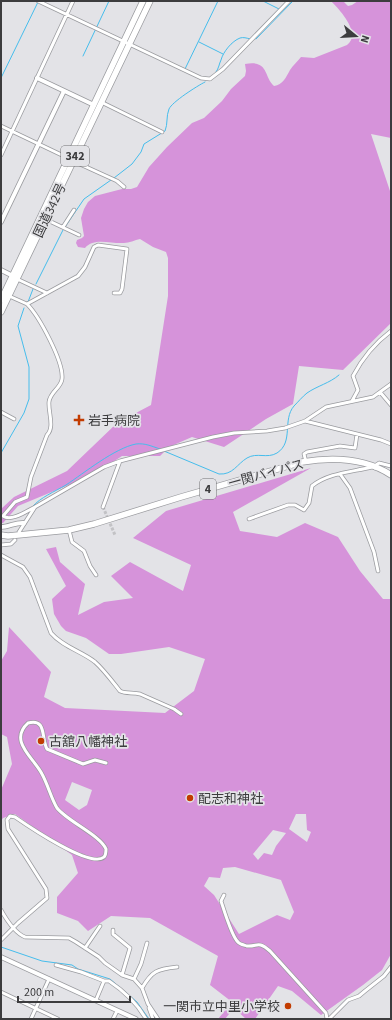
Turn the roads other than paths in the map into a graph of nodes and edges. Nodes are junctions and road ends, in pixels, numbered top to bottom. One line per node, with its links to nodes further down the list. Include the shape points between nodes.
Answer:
1 (38, 1): 6 (street)
2 (73, 1): 6 (street)
3 (143, 1): 7 (highway, 国道342号 / 342)
4 (150, 1): 7 (highway, 国道342号 / 342)
5 (289, 1): 7 (street, via 223,69 210,79 201,78)
6 (67, 15): 7 (street); 8 (street)
7 (126, 43): 10 (highway, 国道342号 / 342); 11 (highway, 国道342号 / 342)
8 (37, 78): 9 (street); 13 (street)
9 (64, 91): 11 (street); 15 (street)
10 (101, 102): 14 (street); 17 (highway, 国道342号 / 342)
11 (94, 105): 17 (highway, 国道342号 / 342)
12 (1, 126): 13 (street)
13 (12, 132): 15 (street); 16 (street)
14 (162, 132)
15 (38, 144): 17 (street); 21 (street)
16 (1, 155)
17 (70, 160): 18 (street); 20 (highway, 国道342号 / 342); 25 (highway, 国道342号 / 342)
18 (124, 187)
19 (74, 210): 22 (street)
20 (45, 218): 22 (street); 25 (highway, 国道342号 / 342)
21 (1, 222)
22 (63, 227): 23 (street)
23 (79, 235)
24 (1, 270): 25 (street)
25 (14, 277): 26 (street); 28 (highway, 国道342号 / 342); 29 (highway, 国道342号 / 342)
26 (47, 293): 27 (street, via 78,276 94,247 98,245 127,249 122,289 120,293); 30 (street)
27 (114, 293)
28 (9, 296): 30 (street); 31 (highway, 国道342号 / 342)
29 (1, 300)
30 (27, 304): 48 (street, via 35,312 57,355 62,378 49,402 50,432 31,477 27,497 15,502 3,516 12,518)
31 (1, 312)
32 (391, 331): 35 (street, via 366,354 355,372 353,376 358,390)
33 (391, 384): 34 (street)
34 (380, 392): 35 (street); 36 (street)
35 (352, 401): 39 (street, via 326,407)
36 (391, 405)
37 (1, 412): 38 (street)
38 (14, 419)
39 (305, 421): 40 (street); 42 (street, via 267,431 213,436)
40 (357, 434): 41 (street); 43 (street, via 355,448 340,446 307,452 304,454)
41 (391, 444)
42 (120, 461): 48 (street, via 104,467); 49 (street)
43 (306, 462): 45 (highway, 一関バイパス / 4, via 337,459); 53 (highway, 一関バイパス / 4)
44 (391, 466): 45 (street, via 380,462)
45 (374, 467): 46 (street); 47 (highway, 一関バイパス / 4)
46 (340, 474): 50 (street, via 318,481 312,486 309,503 304,510 295,505 288,506); 60 (street, via 350,488 374,552)
47 (391, 475)
48 (35, 507): 51 (street)
49 (103, 507)
50 (249, 519)
51 (24, 523): 52 (street, via 18,522); 55 (street)
52 (1, 527)
53 (69, 530): 55 (highway, 一関バイパス / 4); 61 (street, via 72,542 84,551)
54 (1, 532): 55 (highway, 一関バイパス / 4)
55 (22, 533): 56 (highway, 一関バイパス / 4)
56 (1, 535)
57 (15, 540): 58 (street, via 11,544)
58 (1, 545)
59 (1, 555): 62 (street, via 23,567 30,577 55,638 96,663 123,692 135,692)
60 (378, 571)
61 (96, 575)
62 (181, 714)
63 (106, 763): 67 (street, via 95,760 83,764 47,749 42,728 37,722 28,723 22,728 22,745 42,774 58,808 97,838 105,848 106,855 98,860 65,849 16,817 10,816 6,822 8,829 46,889 47,898)
64 (224, 896): 93 (street, via 221,901 238,943 248,946 258,944 270,951 326,1013)
65 (1, 910): 67 (street)
66 (100, 926): 71 (street)
67 (14, 928): 69 (street); 71 (street, via 25,937 69,938)
68 (113, 930): 76 (street, via 113,934 130,948)
69 (1, 940)
70 (148, 943): 78 (street)
71 (85, 948): 76 (street)
72 (1, 957): 77 (street)
73 (56, 965): 79 (street)
74 (177, 967): 80 (street, via 162,968 149,976)
75 (391, 967): 93 (street, via 384,976 359,996 348,1000)
76 (122, 975): 78 (street)
77 (50, 979): 82 (street); 84 (street)
78 (134, 979): 80 (street)
79 (104, 981): 82 (street); 90 (street, via 115,985 132,1000)
80 (142, 988): 83 (street)
81 (1, 992): 84 (street)
82 (96, 1000): 85 (street)
83 (148, 1004): 91 (street); 92 (street)
84 (36, 1008): 86 (street); 87 (street)
85 (118, 1011): 88 (street); 89 (street)
86 (31, 1019)
87 (58, 1019)
88 (114, 1019)
89 (136, 1019)
90 (146, 1019)
91 (153, 1019)
92 (158, 1019)
93 (328, 1019)

